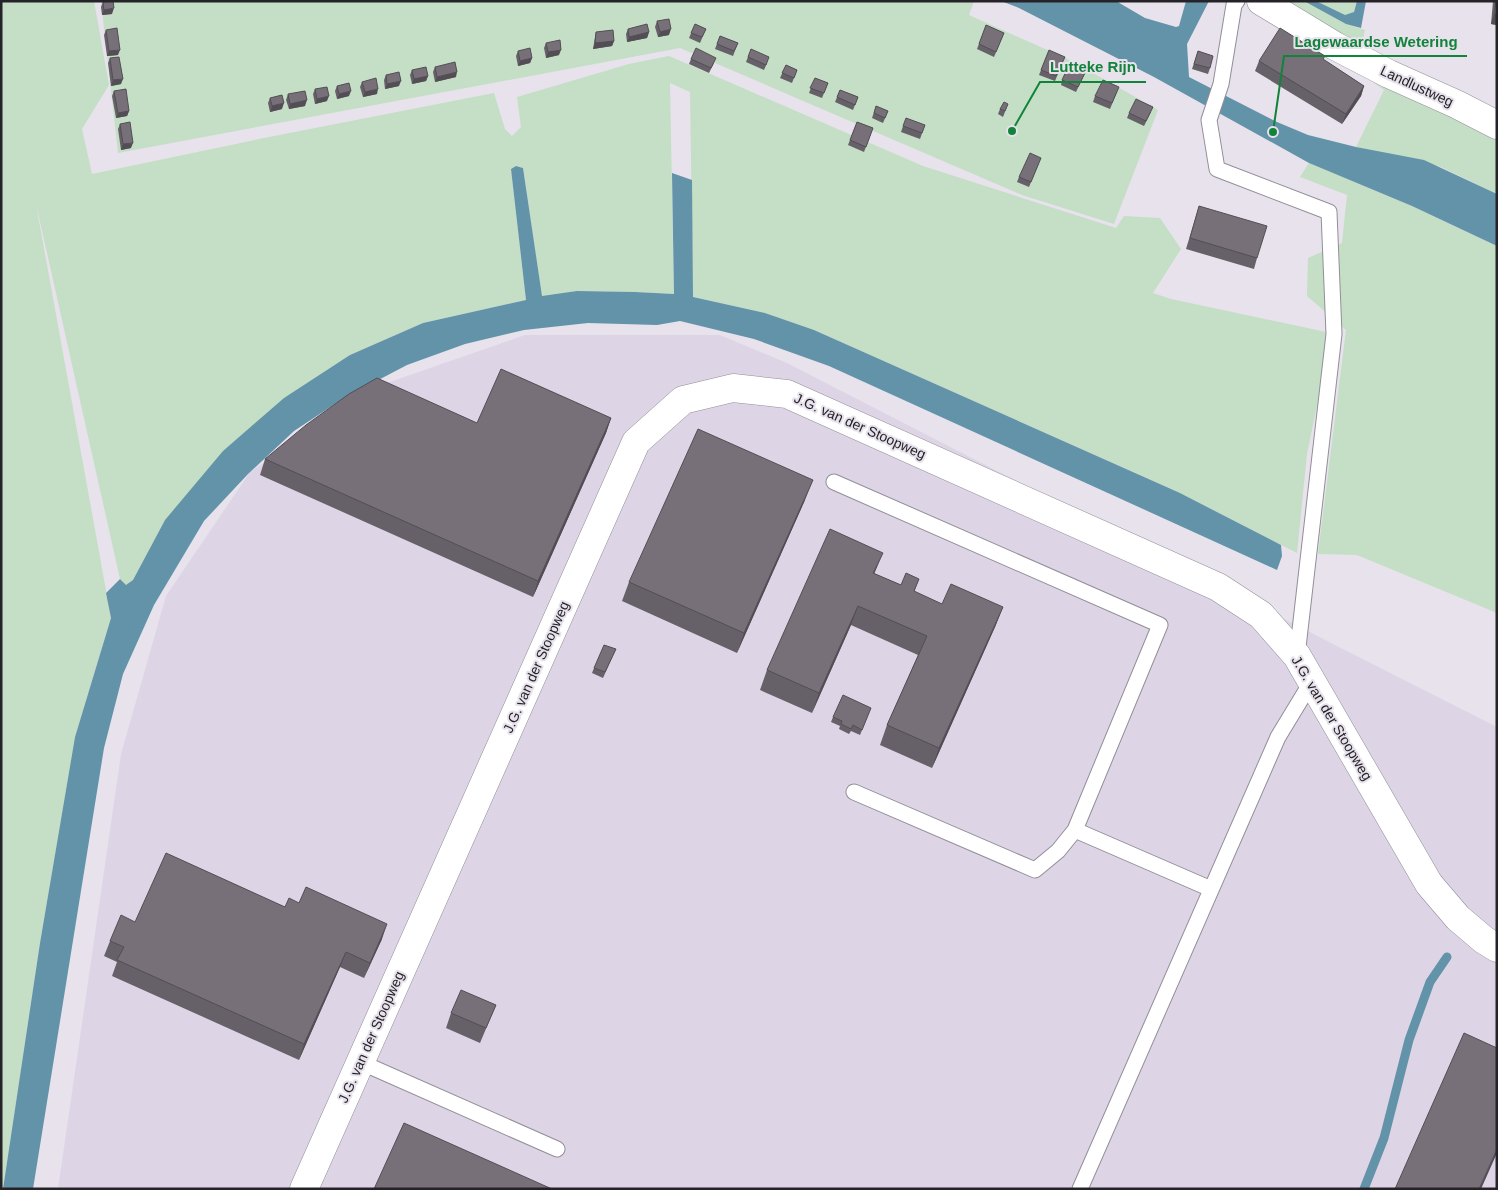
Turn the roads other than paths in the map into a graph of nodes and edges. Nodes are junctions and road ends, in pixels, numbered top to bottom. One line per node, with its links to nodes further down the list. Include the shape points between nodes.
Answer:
1 (1237, 1): 5 (lane, via 1221,84 1208,120 1217,169 1329,212 1334,334)
2 (1261, 1): 3 (street, Landlustweg, via 1335,46)
3 (1497, 125)
4 (834, 482): 8 (lane, via 1160,625)
5 (1297, 656): 6 (street, J.G. van der Stoopweg); 11 (street, J.G. van der Stoopweg, via 1261,616 1218,587 787,394 733,388 683,400 636,442)
6 (1312, 681): 9 (lane, via 1278,737); 10 (street, J.G. van der Stoopweg, via 1430,884 1458,918)
7 (854, 792): 8 (lane, via 1035,870 1058,851)
8 (1075, 830): 9 (lane)
9 (1211, 889): 14 (lane)
10 (1497, 948)
11 (360, 1062): 12 (lane); 13 (street, J.G. van der Stoopweg)
12 (556, 1148)
13 (304, 1189)
14 (1080, 1189)

